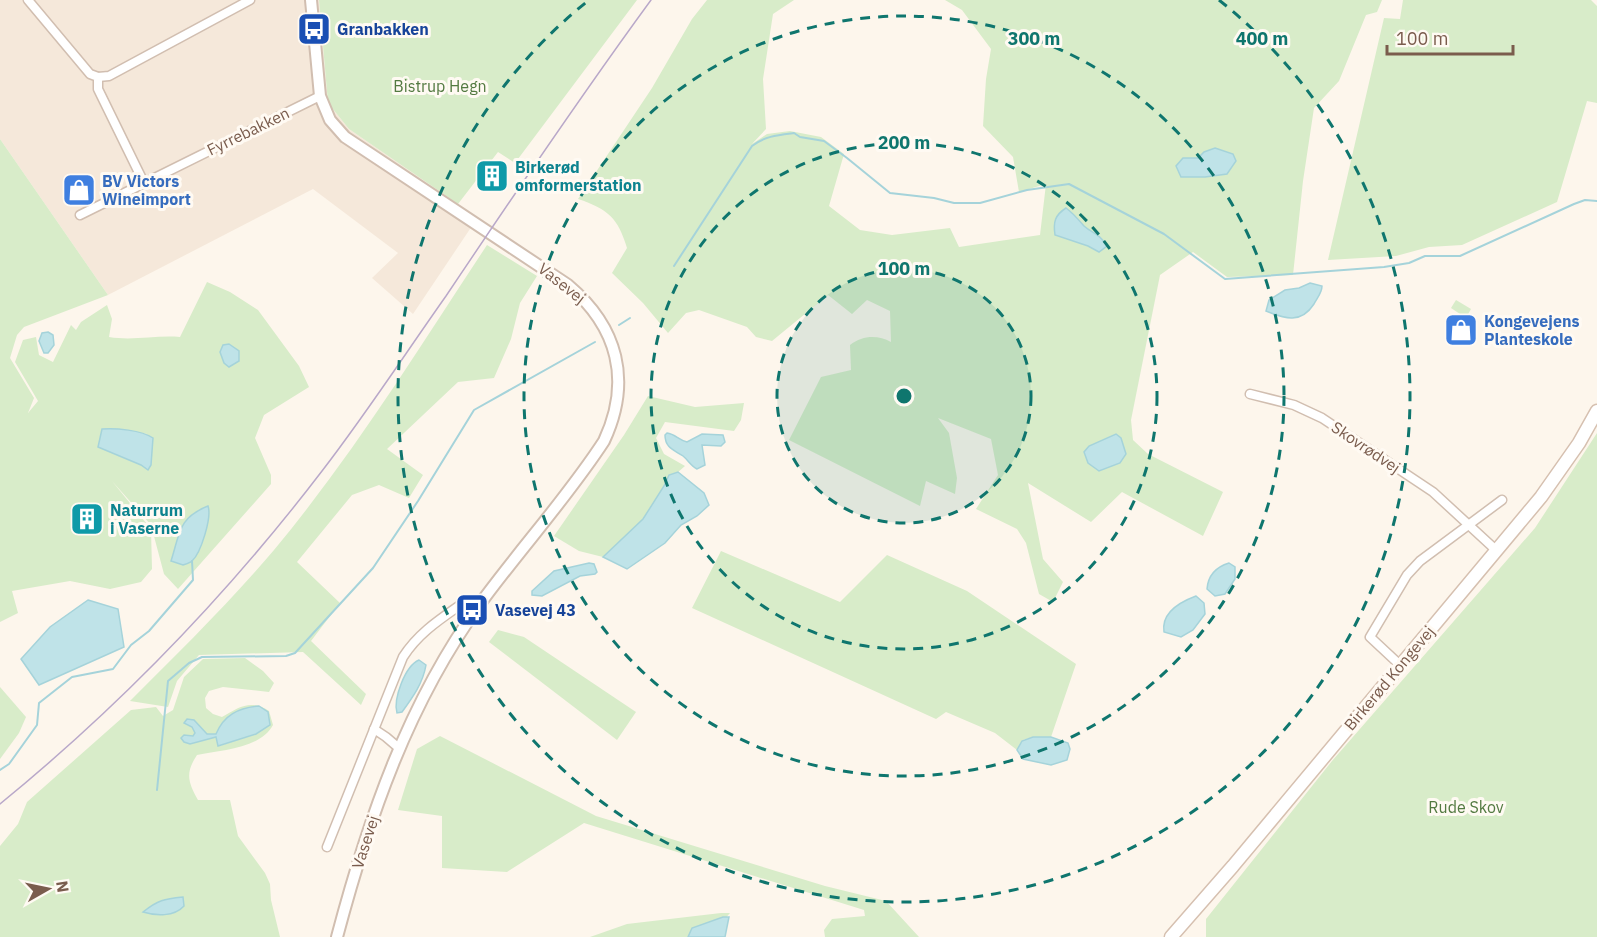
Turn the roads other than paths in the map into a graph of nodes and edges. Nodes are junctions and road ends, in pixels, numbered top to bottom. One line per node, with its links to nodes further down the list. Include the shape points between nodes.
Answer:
1 (28, 0): 4 (street, via 90,74)
2 (250, 0): 4 (street, via 109,76)
3 (311, 0): 5 (street, Vasevej)
4 (98, 78): 6 (street, via 98,89)
5 (320, 96): 6 (street, Fyrrebakken); 16 (street, Vasevej, via 330,120 345,137 582,296 607,331 618,372 616,408 604,441 479,606 420,705)
6 (144, 183): 7 (street, Fyrrebakken)
7 (80, 215)
8 (1250, 394): 11 (street, Skovrødvej, via 1294,405 1322,418 1433,492)
9 (1597, 411): 12 (main road, Birkerød Kongevej, via 1541,496)
10 (1502, 500): 11 (street)
11 (1467, 525): 12 (street, Skovrødvej); 14 (street, via 1407,575 1370,637)
12 (1497, 551): 14 (main road, Birkerød Kongevej)
13 (466, 601): 15 (street, Vasevej, via 413,641)
14 (1400, 665): 19 (main road, Birkerød Kongevej)
15 (374, 729): 16 (street); 17 (street, Vasevej)
16 (400, 749): 18 (street, Vasevej, via 368,828)
17 (327, 847)
18 (337, 937)
19 (1171, 937)

